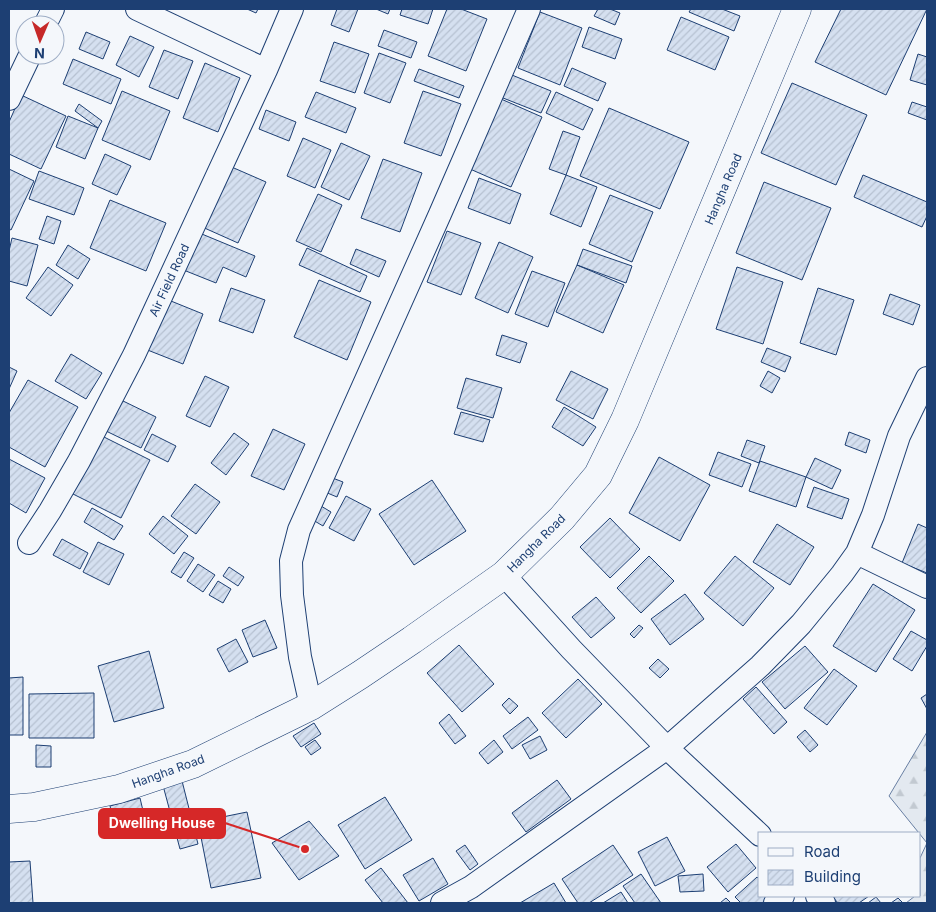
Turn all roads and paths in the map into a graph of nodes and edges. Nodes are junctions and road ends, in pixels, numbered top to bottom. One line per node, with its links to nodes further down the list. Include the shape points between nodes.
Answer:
1 (137, 9): 6 (street)
2 (292, 9): 6 (street, Air Field Road)
3 (529, 9): 13 (street, via 299,530 290,561 292,595 300,657)
4 (797, 9): 11 (highway, Hangha Road, via 626,420 598,475 562,518)
5 (25, 65): 7 (street)
6 (266, 70): 9 (street, Air Field Road, via 134,355 78,461)
7 (9, 99)
8 (927, 378): 10 (street, via 899,436)
9 (29, 543)
10 (857, 553): 12 (street); 14 (street, via 801,624 760,666)
11 (504, 575): 13 (highway, Hangha Road); 14 (street)
12 (927, 587)
13 (311, 706): 15 (highway, Hangha Road, via 193,764 119,789 34,807)
14 (667, 748): 16 (street); 17 (street, via 471,887)
15 (9, 809)
16 (758, 833)
17 (442, 903)

